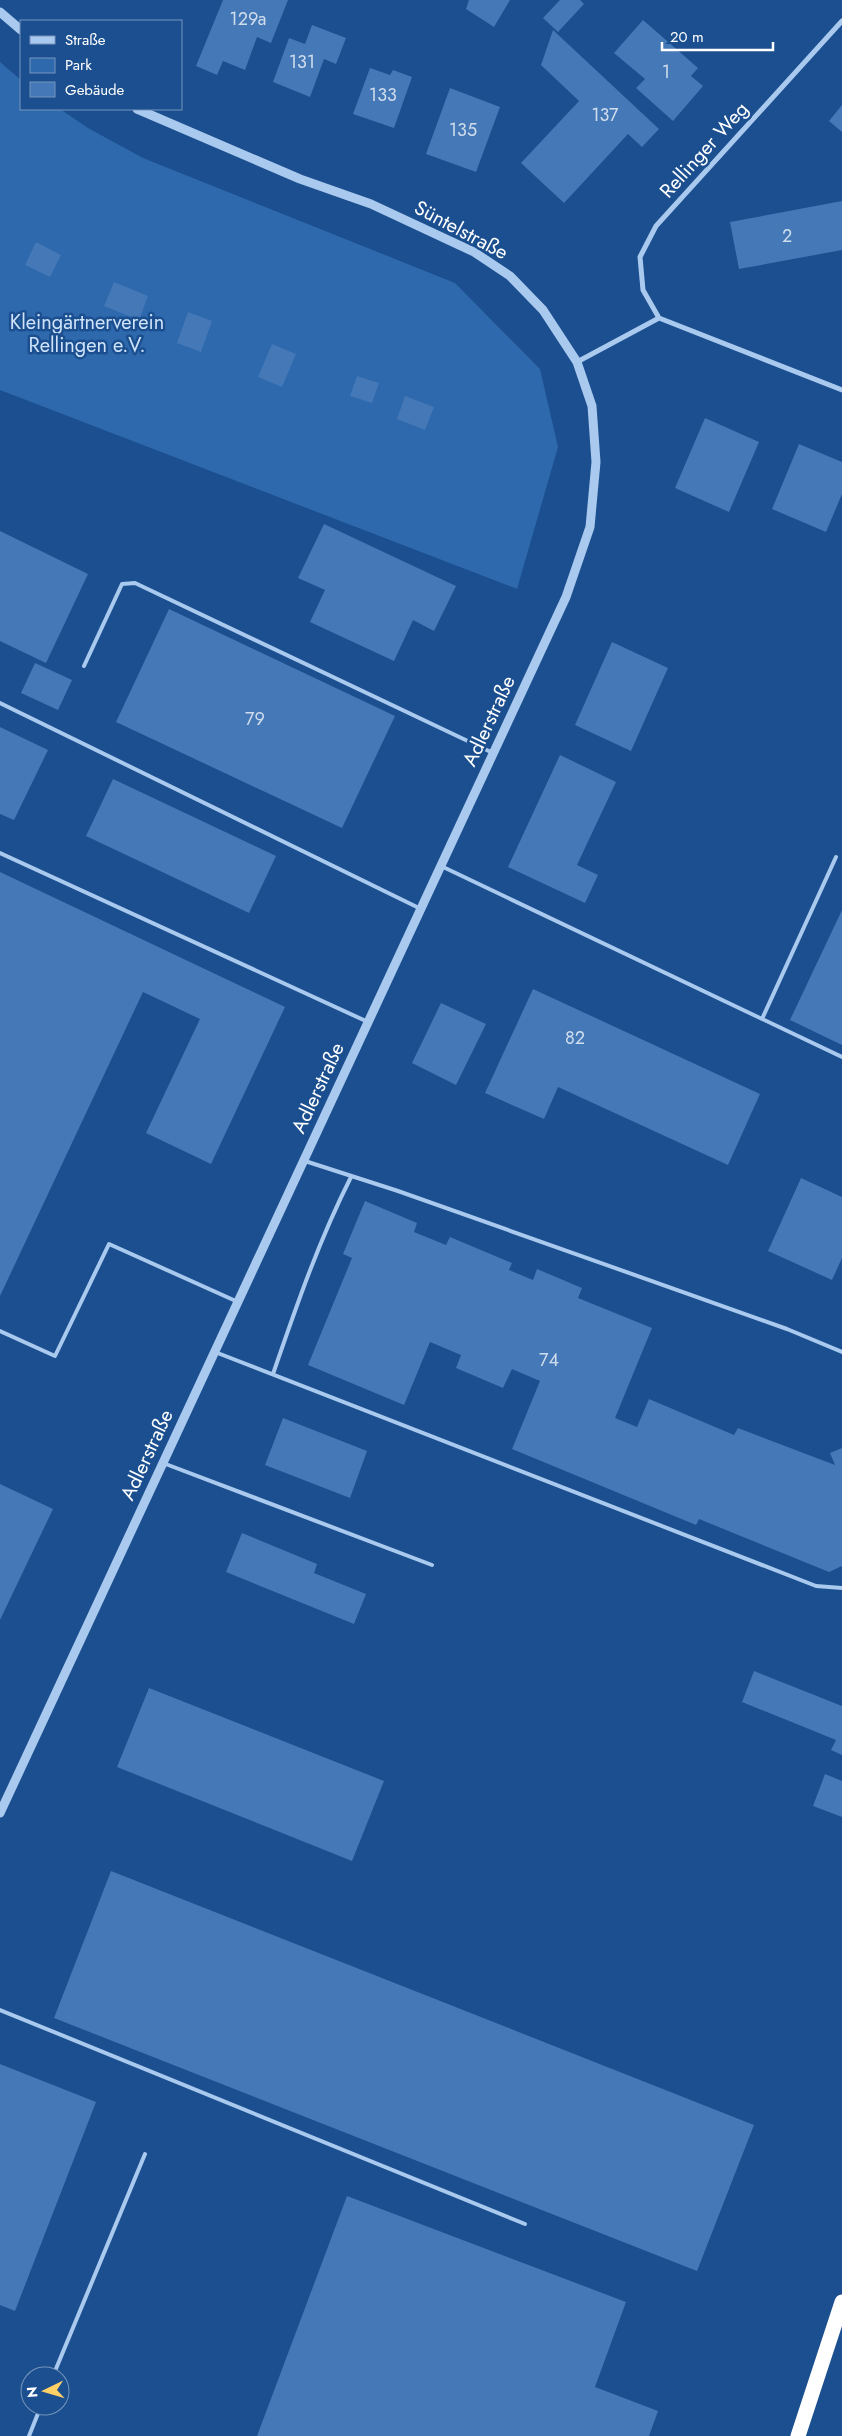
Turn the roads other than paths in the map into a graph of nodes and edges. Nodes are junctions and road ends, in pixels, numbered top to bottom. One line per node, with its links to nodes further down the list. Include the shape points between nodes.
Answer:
1 (0, 12): 3 (street)
2 (842, 20): 5 (street, Rellinger Weg, via 656,226 640,256 643,290)
3 (20, 29)
4 (139, 110): 6 (street, Süntelstraße, via 300,179 371,204 474,252 510,276 543,310)
5 (659, 318): 6 (street); 7 (street)
6 (576, 362): 10 (street, Adlerstraße, via 592,406 596,462 590,528 566,598)
7 (842, 390)
8 (84, 666): 10 (lane, via 122,584 136,583)
9 (0, 704): 14 (lane)
10 (493, 753): 13 (street, Adlerstraße)
11 (0, 853): 16 (lane)
12 (836, 857): 15 (lane)
13 (441, 866): 14 (street, Adlerstraße); 15 (lane)
14 (421, 909): 16 (street, Adlerstraße)
15 (762, 1019): 17 (lane)
16 (368, 1022): 18 (street, Adlerstraße)
17 (842, 1056)
18 (304, 1161): 19 (lane); 20 (street, Adlerstraße)
19 (351, 1177): 23 (lane, via 787,1329); 24 (lane, via 311,1265)
20 (238, 1302): 21 (lane, via 109,1244 55,1356); 22 (street, Adlerstraße)
21 (0, 1331)
22 (215, 1352): 24 (lane); 25 (street, Adlerstraße)
23 (842, 1352)
24 (273, 1374): 27 (lane, via 816,1586)
25 (163, 1463): 26 (lane); 28 (street, Adlerstraße)
26 (432, 1565)
27 (842, 1588)
28 (0, 1813)
29 (0, 2010): 31 (lane)
30 (145, 2154): 33 (lane)
31 (525, 2224)
32 (842, 2302): 36 (highway)
33 (58, 2366)
34 (37, 2416): 35 (lane)
35 (29, 2436)
36 (798, 2436)

